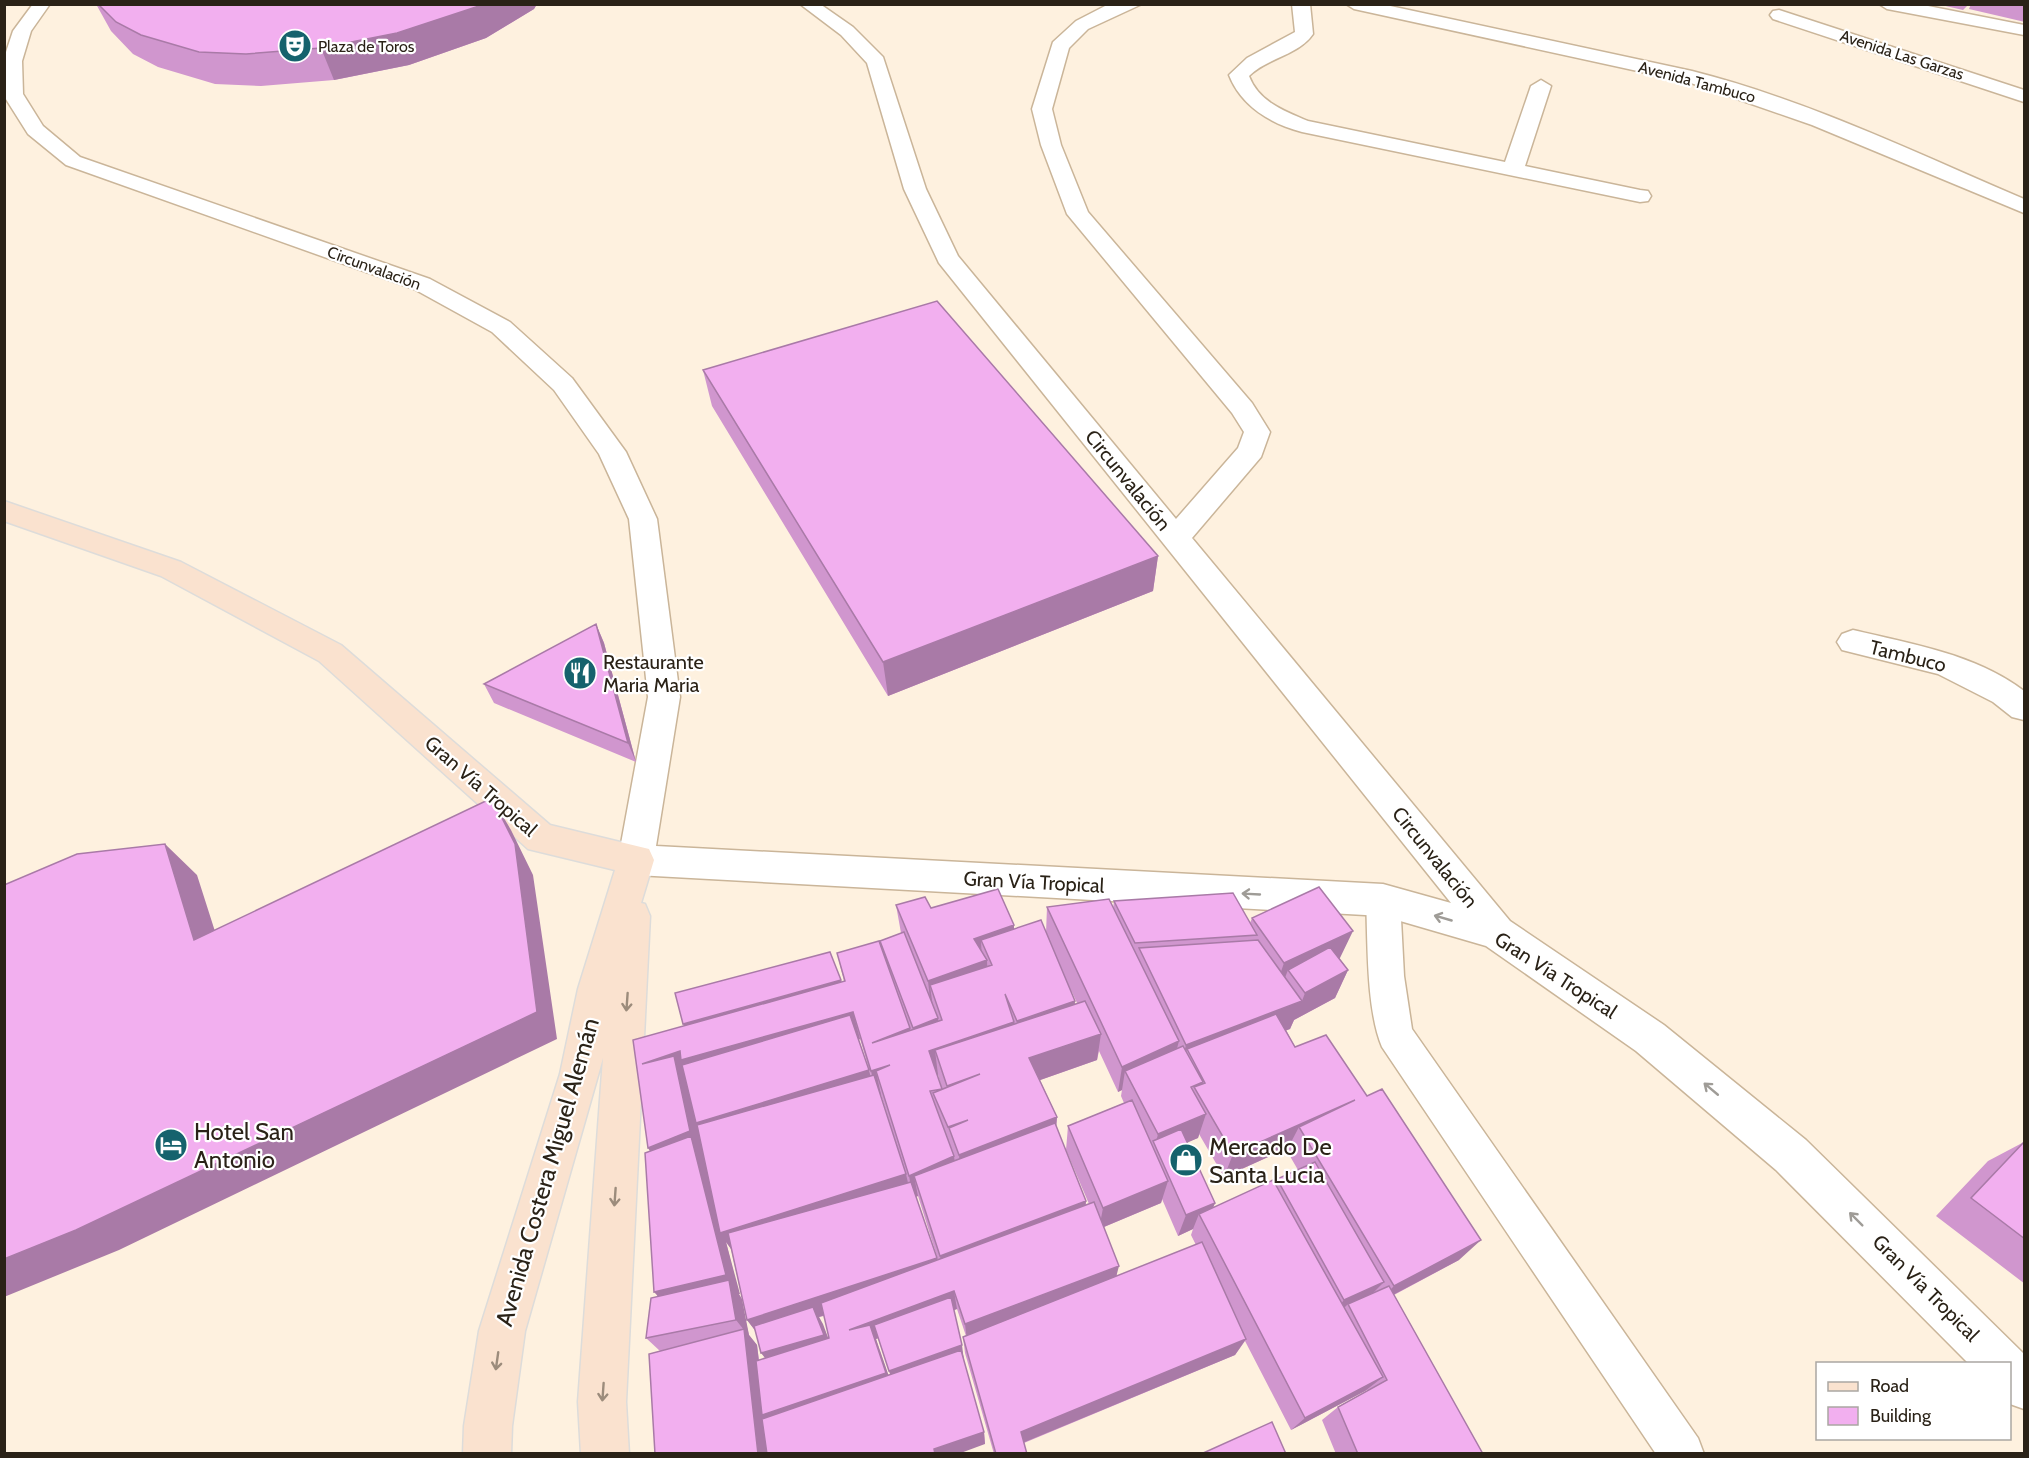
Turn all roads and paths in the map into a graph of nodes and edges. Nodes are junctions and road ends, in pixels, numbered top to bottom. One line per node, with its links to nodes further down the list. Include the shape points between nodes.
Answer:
1 (42, 4): 17 (street, Circunvalación, via 22,31 13,61 13,94 35,130 73,160 422,284 501,327 563,384 612,452 643,519)
2 (808, 4): 15 (street, Circunvalación, via 847,31 876,62 915,189 947,258)
3 (1134, 4): 15 (street, via 1113,9 1082,25 1060,46 1042,109 1051,145 1078,214 1243,409 1257,432 1251,452)
4 (1301, 4): 11 (street, via 1305,34 1291,45 1251,62 1239,75 1243,89 1262,108 1302,126)
5 (1354, 4): 13 (street, Avenida Tambuco, via 1742,91)
6 (1887, 4): 8 (street)
7 (1779, 15): 10 (street, Avenida Las Garzas)
8 (2025, 30)
9 (1541, 86): 11 (street)
10 (2025, 96)
11 (1513, 169): 12 (street)
12 (1640, 196)
13 (2025, 207)
14 (4, 510): 19 (main road, Gran Vía Tropical, via 171,569 330,653 540,838)
15 (1176, 538): 21 (street, Circunvalación)
16 (1853, 642): 18 (street, Tambuco, via 1946,664)
17 (656, 644): 19 (street, Avenida Costera Miguel Alemán, via 664,697)
18 (2025, 708)
19 (636, 860): 20 (street, Gran Vía Tropical, one-way to 19); 25 (main road, Avenida Costera Miguel Alemán, one-way to 25, via 597,989 579,1074 502,1331); 26 (main road, Avenida Costera Miguel Alemán, one-way to 26, via 602,1402)
20 (1383, 900): 21 (street, Gran Vía Tropical, one-way to 20); 27 (lane, via 1395,1035)
21 (1497, 933): 22 (street, Gran Vía Tropical, one-way to 21, via 1791,1155 1650,1038)
22 (2000, 1362)
23 (2011, 1372): 24 (street)
24 (2025, 1386)
25 (487, 1454)
26 (605, 1454)
27 (1682, 1454)

